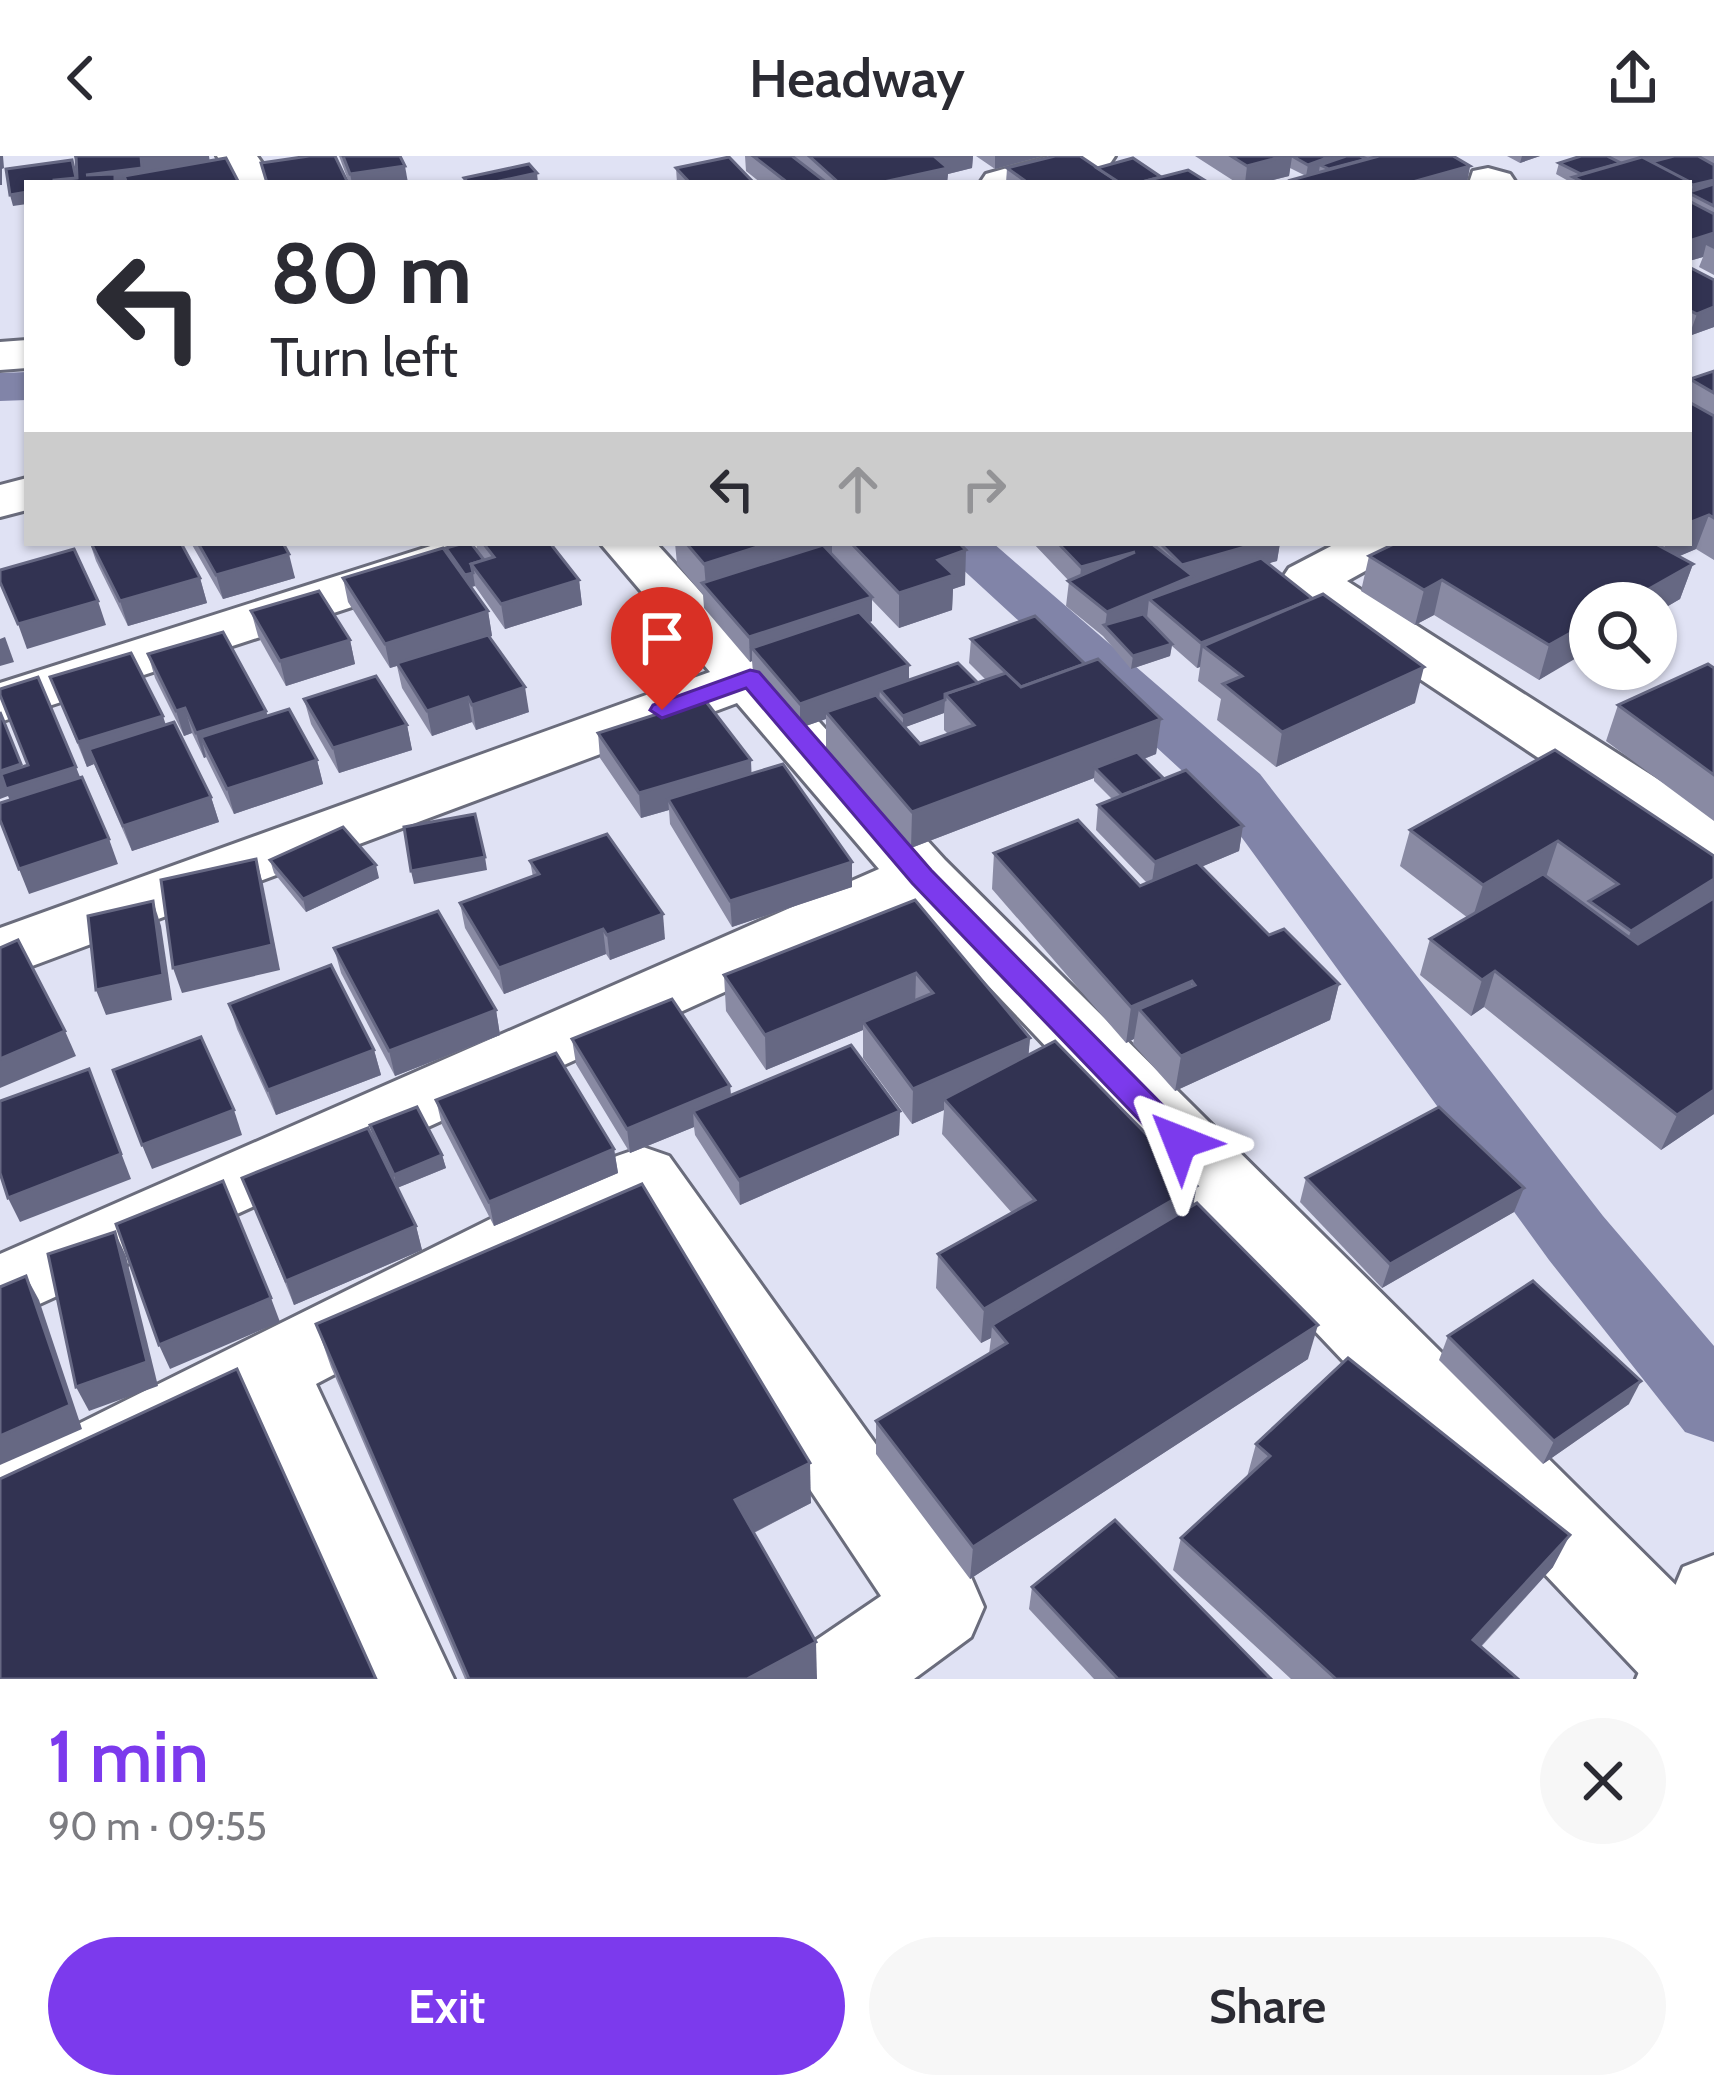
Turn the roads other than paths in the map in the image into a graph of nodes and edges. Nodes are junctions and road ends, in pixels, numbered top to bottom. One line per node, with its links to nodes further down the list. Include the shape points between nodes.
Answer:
1 (1095, 156): 2 (street)
2 (1011, 180)
3 (486, 546): 7 (street)
4 (630, 546): 6 (street)
5 (1350, 548): 8 (street, via 1309,580)
6 (750, 678): 9 (street); 10 (street)
7 (0, 703)
8 (1714, 845)
9 (922, 876): 11 (street); 14 (street)
10 (0, 955)
11 (0, 1289)
12 (268, 1367): 13 (street); 15 (street); 16 (street, via 643,1177 940,1607)
13 (0, 1506)
14 (1697, 1641)
15 (408, 1679)
16 (838, 1679)

